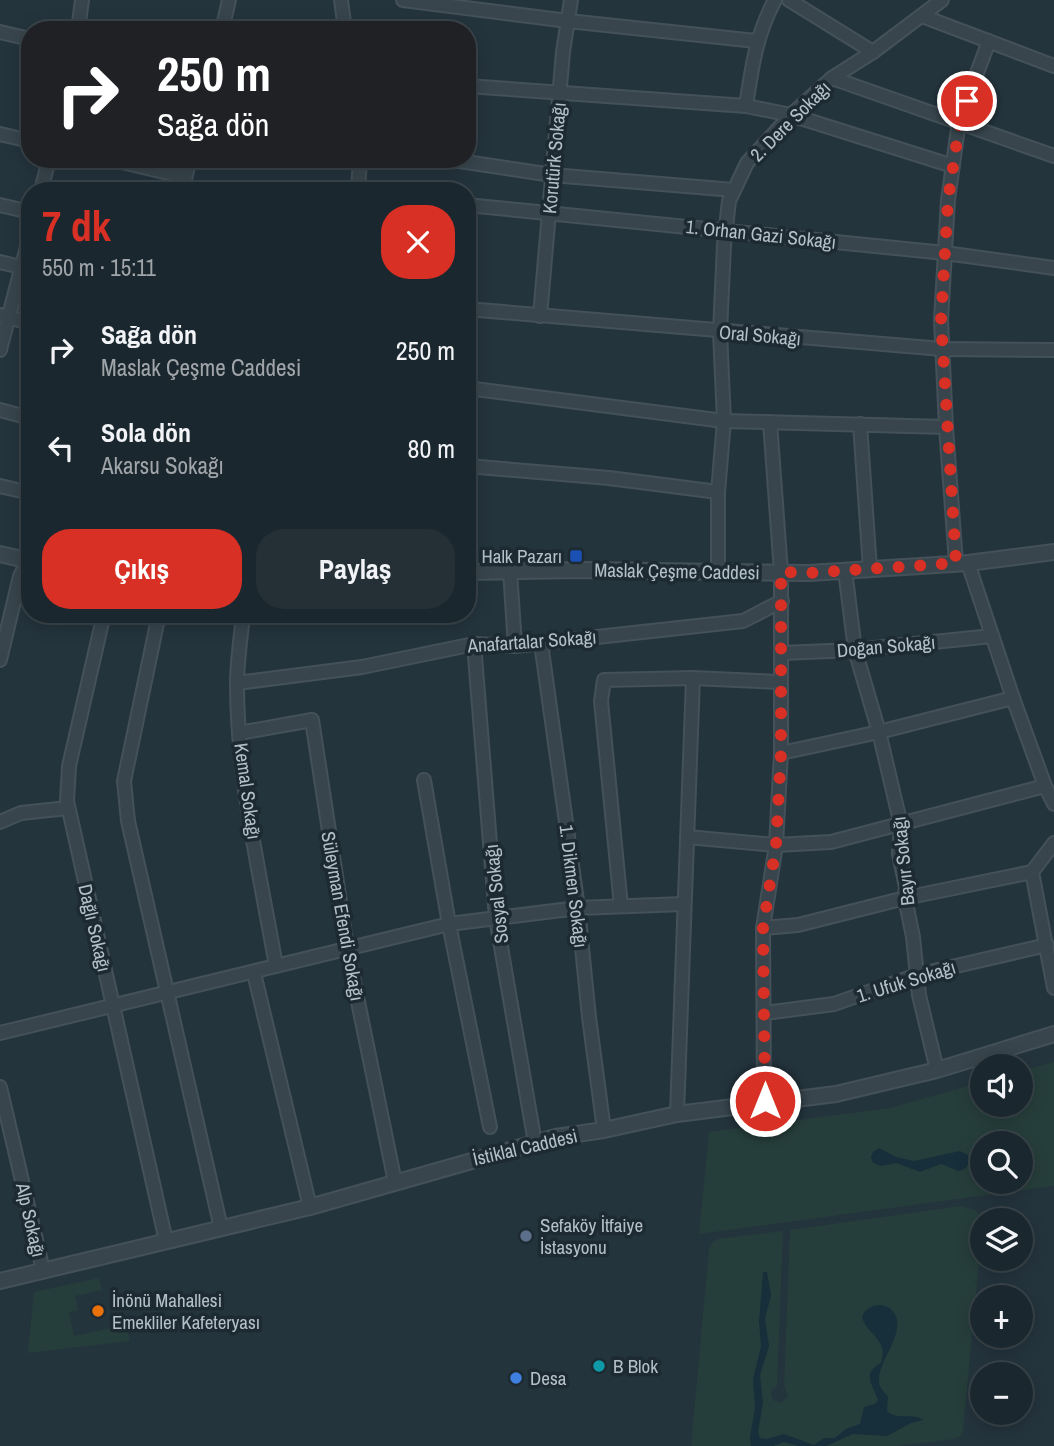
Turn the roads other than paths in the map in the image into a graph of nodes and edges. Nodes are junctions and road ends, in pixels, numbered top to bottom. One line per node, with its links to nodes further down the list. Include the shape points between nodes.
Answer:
1 (82, 0): 10 (street)
2 (229, 0): 11 (street)
3 (341, 0): 12 (street)
4 (403, 0): 13 (street)
5 (571, 0): 13 (street, Korutürk Sokağı)
6 (775, 0): 16 (street)
7 (789, 0): 18 (street)
8 (942, 0): 9 (street, 2. Dere Sokağı)
9 (922, 16): 17 (street); 18 (street, 2. Dere Sokağı)
10 (79, 21)
11 (224, 21)
12 (344, 21)
13 (568, 21): 16 (street); 22 (street, Korutürk Sokağı)
14 (0, 32): 15 (street)
15 (21, 37)
16 (756, 41): 23 (street)
17 (989, 41): 19 (street); 25 (street)
18 (873, 52): 20 (street, 2. Dere Sokağı)
19 (1054, 66)
20 (832, 78): 24 (street, 2. Dere Sokağı); 25 (street)
21 (476, 87): 22 (street)
22 (559, 94): 23 (street); 33 (street, Korutürk Sokağı)
23 (746, 106): 24 (street)
24 (791, 115): 30 (street); 36 (street, 2. Dere Sokağı, via 747,163)
25 (960, 121): 28 (street); 30 (street)
26 (0, 134): 27 (street)
27 (21, 139)
28 (1054, 156)
29 (476, 163): 33 (street)
30 (953, 166): 42 (street)
31 (148, 168): 34 (street)
32 (188, 168): 34 (street)
33 (552, 174): 36 (street); 40 (street, Korutürk Sokağı)
34 (186, 177): 35 (street)
35 (185, 182)
36 (734, 190): 41 (street, 2. Dere Sokağı)
37 (0, 205): 39 (street)
38 (476, 206): 40 (street, 1. Orhan Gazi Sokağı)
39 (21, 210)
40 (549, 215): 41 (street, 1. Orhan Gazi Sokağı); 49 (street, Korutürk Sokağı)
41 (726, 229): 42 (street, 1. Orhan Gazi Sokağı); 50 (street, 2. Dere Sokağı)
42 (945, 253): 45 (street, 1. Orhan Gazi Sokağı); 51 (street)
43 (0, 262): 44 (street)
44 (21, 267)
45 (1054, 268)
46 (21, 279): 48 (street)
47 (476, 310): 49 (street, Oral Sokağı)
48 (5, 316): 52 (street)
49 (540, 316): 50 (street, Oral Sokağı)
50 (720, 332): 51 (street, Oral Sokağı); 57 (street, 2. Dere Sokağı)
51 (942, 349): 53 (street, Oral Sokağı); 60 (street)
52 (0, 350)
53 (1054, 350)
54 (476, 389): 57 (street)
55 (0, 410): 56 (street)
56 (21, 416)
57 (724, 421): 58 (street); 64 (street, 2. Dere Sokağı)
58 (770, 422): 59 (street); 74 (street)
59 (860, 424): 60 (street); 69 (street)
60 (946, 427): 68 (street)
61 (476, 467): 64 (street)
62 (0, 486): 63 (street)
63 (21, 492)
64 (718, 492): 73 (street, 2. Dere Sokağı)
65 (1054, 552): 68 (street, Maslak Çeşme Caddesi)
66 (0, 554): 67 (street)
67 (21, 559)
68 (962, 563): 69 (street, Maslak Çeşme Caddesi); 80 (street)
69 (870, 569): 70 (street, Maslak Çeşme Caddesi)
70 (845, 570): 74 (street, Maslak Çeşme Caddesi); 84 (street, Bayır Sokağı)
71 (510, 571): 72 (street, Maslak Çeşme Caddesi); 73 (street, Maslak Çeşme Caddesi); 83 (street)
72 (476, 572)
73 (718, 572): 74 (street, Maslak Çeşme Caddesi)
74 (781, 572): 76 (street)
75 (21, 574): 86 (street)
76 (782, 601): 82 (street, Anafartalar Sokağı, via 743,621); 85 (street)
77 (102, 623): 97 (street, Dağlı Sokağı, via 69,766)
78 (157, 623): 117 (street, via 124,781 128,821)
79 (242, 623): 88 (street, Kemal Sokağı)
80 (992, 636): 84 (street, Doğan Sokağı); 90 (street)
81 (474, 643): 83 (street, Anafartalar Sokağı); 88 (street, Anafartalar Sokağı, via 362,667); 108 (street, Sosyal Sokağı)
82 (541, 643): 83 (street, Anafartalar Sokağı); 107 (street, 1. Dikmen Sokağı)
83 (515, 646)
84 (855, 650): 85 (street, Doğan Sokağı); 91 (street, Bayır Sokağı)
85 (781, 653): 89 (street)
86 (0, 660)
87 (693, 678): 89 (street); 100 (street); 106 (street, via 604,680 601,701)
88 (237, 682): 92 (street, Kemal Sokağı)
89 (781, 682): 93 (street)
90 (1013, 698): 91 (street); 95 (street)
91 (879, 732): 93 (street); 99 (street, Bayır Sokağı)
92 (239, 733): 112 (street, Süleyman Efendi Sokağı, via 312,720); 113 (street, Kemal Sokağı)
93 (781, 753): 102 (street)
94 (424, 780): 109 (street)
95 (1045, 786): 96 (street); 99 (street)
96 (1054, 804)
97 (68, 808): 98 (street, via 22,813); 118 (street, Dağlı Sokağı)
98 (0, 822)
99 (901, 825): 102 (street, via 831,842); 104 (street, Bayır Sokağı, via 898,855)
100 (687, 837): 102 (street); 105 (street)
101 (1054, 843): 103 (street)
102 (776, 845): 110 (street)
103 (1032, 872): 104 (street); 111 (street)
104 (905, 898): 110 (street, via 798,925); 115 (street, Bayır Sokağı)
105 (684, 904): 106 (street); 125 (street)
106 (621, 906): 107 (street)
107 (578, 908): 108 (street); 127 (street, 1. Dikmen Sokağı)
108 (496, 918): 109 (street); 128 (street, Sosyal Sokağı)
109 (450, 924): 112 (street); 126 (street)
110 (763, 928): 119 (street)
111 (1046, 945): 115 (street, 1. Ufuk Sokağı); 116 (street)
112 (347, 947): 113 (street); 129 (street, Süleyman Efendi Sokağı)
113 (276, 966): 114 (street)
114 (254, 973): 117 (street); 130 (street)
115 (917, 975): 119 (street, 1. Ufuk Sokağı, via 834,1004); 122 (street, Bayır Sokağı)
116 (1054, 988)
117 (167, 994): 118 (street); 131 (street)
118 (113, 1006): 120 (street); 132 (street, Dağlı Sokağı)
119 (765, 1013): 124 (street)
120 (0, 1032)
121 (1054, 1034): 122 (street, İstiklal Caddesi)
122 (937, 1070): 124 (street, İstiklal Caddesi, via 836,1094)
123 (0, 1087): 133 (street, Alp Sokağı)
124 (765, 1101): 125 (street, İstiklal Caddesi)
125 (677, 1114): 127 (street, İstiklal Caddesi)
126 (490, 1127)
127 (604, 1130): 128 (street, İstiklal Caddesi)
128 (535, 1143): 129 (street, İstiklal Caddesi)
129 (395, 1182): 130 (street, İstiklal Caddesi)
130 (310, 1207): 131 (street, İstiklal Caddesi)
131 (221, 1228): 132 (street, İstiklal Caddesi)
132 (166, 1241): 133 (street, İstiklal Caddesi)
133 (43, 1270): 134 (street, İstiklal Caddesi)
134 (0, 1281)

